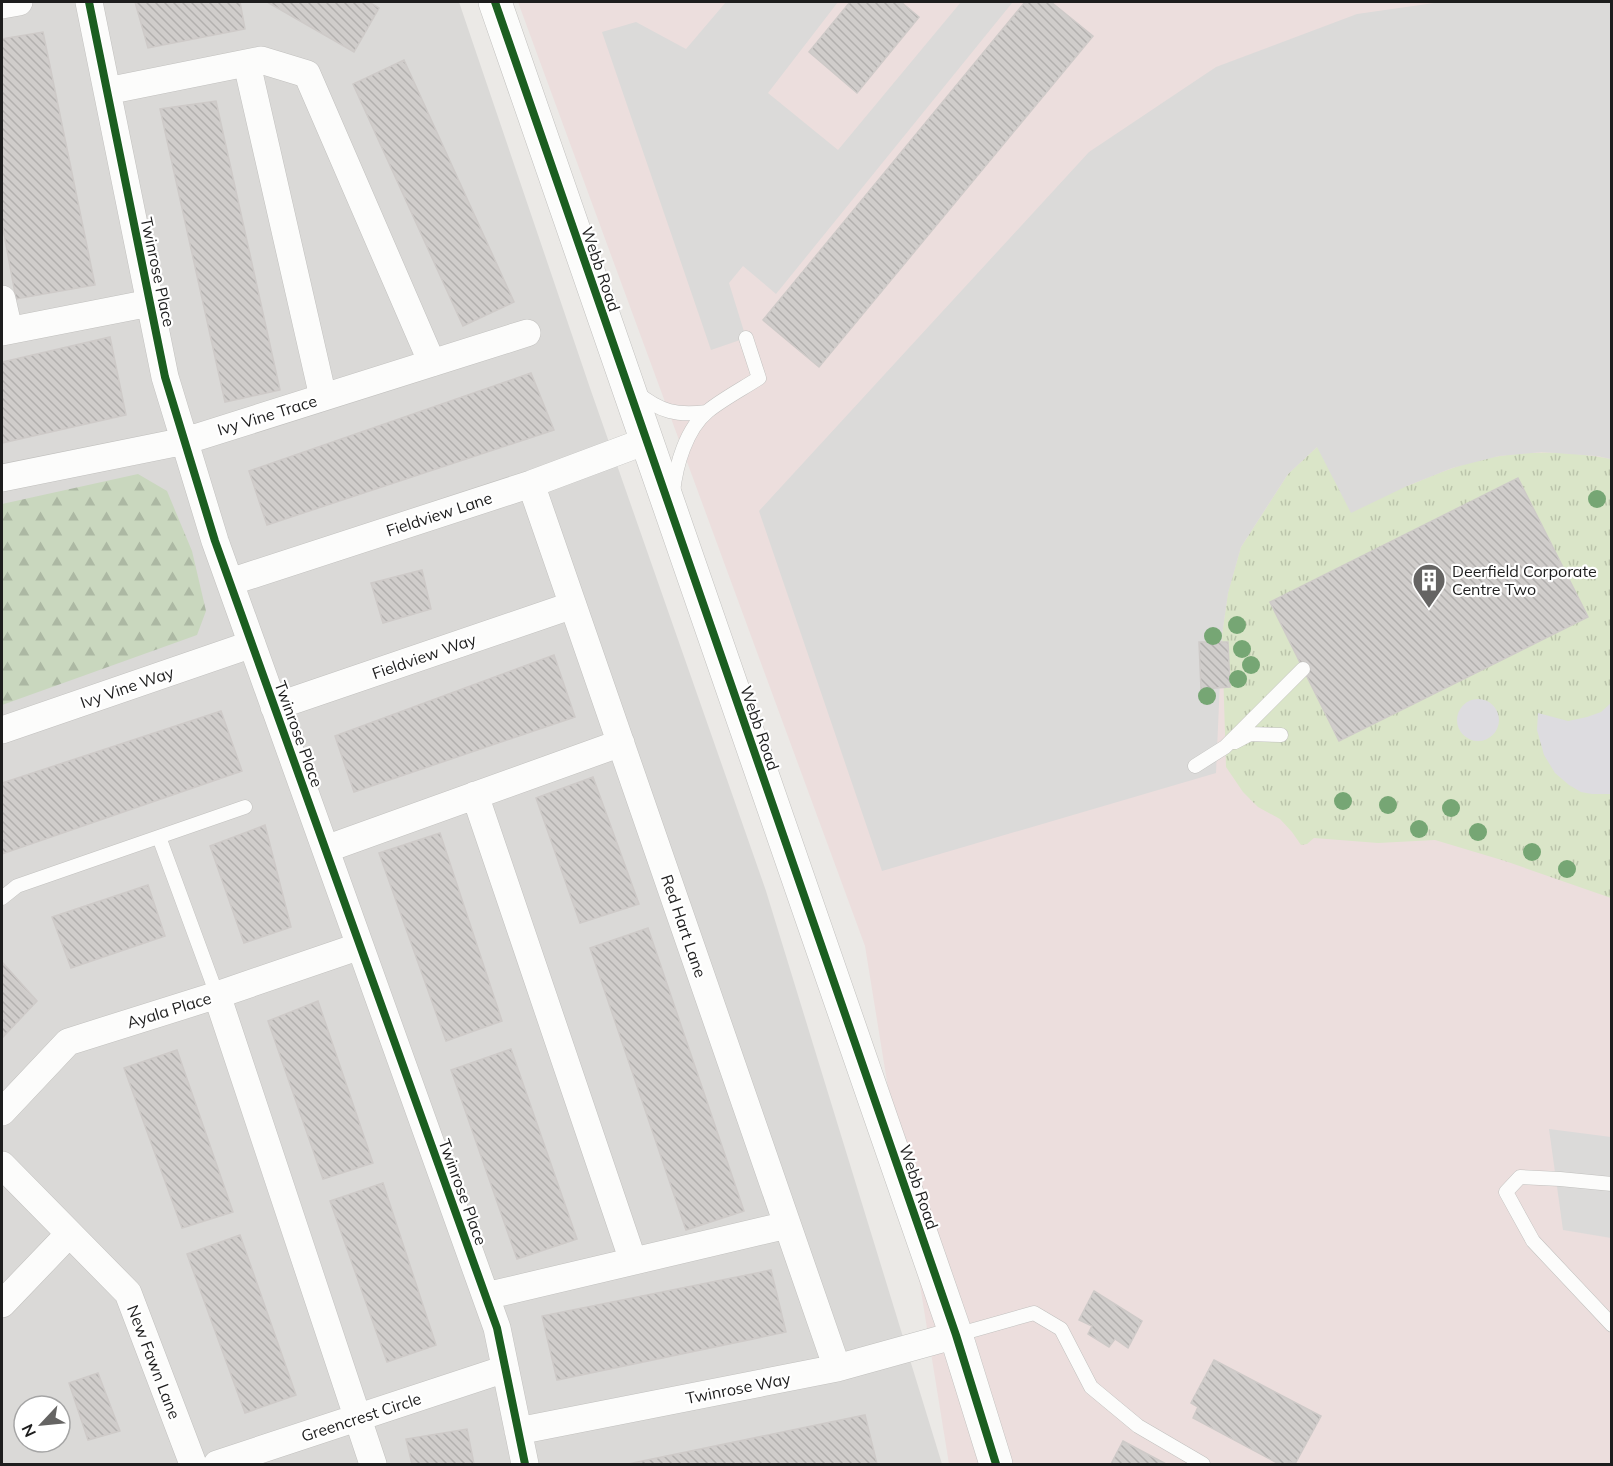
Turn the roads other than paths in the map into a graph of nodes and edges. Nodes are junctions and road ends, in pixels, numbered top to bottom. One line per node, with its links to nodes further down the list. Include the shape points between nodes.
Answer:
1 (19, 2): 4 (street)
2 (89, 2): 6 (street, Twinrose Place)
3 (495, 2): 13 (street, Webb Road)
4 (2, 5)
5 (247, 64): 6 (street); 12 (street, via 261,60 307,74); 14 (street)
6 (107, 92): 8 (street, Twinrose Place)
7 (2, 299): 9 (street)
8 (150, 303): 9 (street); 16 (street, Twinrose Place, via 165,377)
9 (5, 331)
10 (527, 333): 12 (street, Ivy Vine Trace)
11 (746, 338): 15 (lane, via 759,378)
12 (432, 363): 14 (street, Ivy Vine Trace)
13 (627, 385): 15 (lane, via 655,406 671,412); 17 (street, Webb Road)
14 (323, 397): 16 (street, Ivy Vine Trace)
15 (706, 412): 20 (lane, via 692,430 683,453)
16 (185, 441): 18 (street, Ivy Vine Trace); 21 (street, Twinrose Place)
17 (646, 441): 19 (street, Fieldview Lane); 20 (street, Webb Road)
18 (2, 478)
19 (531, 484): 21 (street, Fieldview Lane); 22 (street, Red Hart Lane)
20 (670, 512): 47 (street, Webb Road)
21 (230, 582): 23 (street, Twinrose Place)
22 (573, 605): 25 (street, Fieldview Way); 28 (street, Red Hart Lane)
23 (252, 644): 25 (street, Twinrose Place); 26 (street, Ivy Vine Way)
24 (1303, 669): 29 (lane)
25 (274, 707): 34 (street, Twinrose Place)
26 (2, 730)
27 (1281, 735): 29 (lane, via 1250,734)
28 (621, 742): 31 (street); 41 (street, Red Hart Lane)
29 (1225, 747): 30 (lane)
30 (1195, 766)
31 (475, 795): 34 (street); 43 (street)
32 (244, 807): 33 (lane)
33 (159, 837): 35 (lane, via 17,886); 37 (lane)
34 (326, 849): 36 (street, Twinrose Place)
35 (2, 898)
36 (360, 946): 37 (street, Ayala Place); 44 (street, Twinrose Place)
37 (217, 995): 38 (street, Ayala Place, via 68,1042); 50 (street)
38 (2, 1112)
39 (2, 1165): 42 (street, New Fawn Lane)
40 (1611, 1184): 46 (lane, via 1520,1177 1506,1192 1533,1241)
41 (787, 1225): 43 (street); 48 (street, Red Hart Lane)
42 (69, 1234): 45 (street); 52 (street, New Fawn Lane, via 128,1293)
43 (633, 1261): 44 (street)
44 (486, 1296): 49 (street, Twinrose Place)
45 (2, 1304)
46 (1611, 1325)
47 (956, 1335): 48 (street, Twinrose Way); 56 (street, Webb Road); 57 (lane, via 1034,1313 1061,1329 1091,1387 1138,1426)
48 (837, 1368): 51 (street, Twinrose Way)
49 (505, 1369): 50 (street, Greencrest Circle); 51 (street, Twinrose Place)
50 (359, 1418): 53 (street, Greencrest Circle); 54 (street)
51 (518, 1431): 55 (street, Twinrose Place)
52 (193, 1464)
53 (217, 1464)
54 (374, 1464)
55 (525, 1464)
56 (996, 1464)
57 (1203, 1464)

